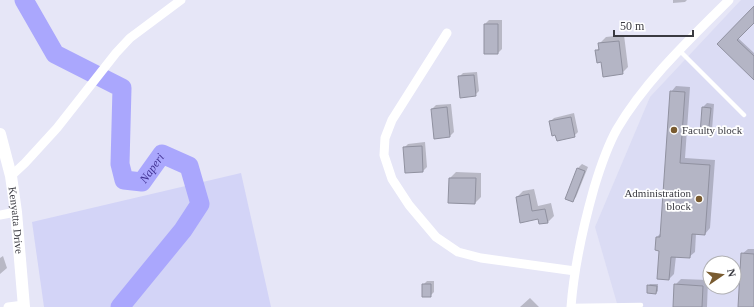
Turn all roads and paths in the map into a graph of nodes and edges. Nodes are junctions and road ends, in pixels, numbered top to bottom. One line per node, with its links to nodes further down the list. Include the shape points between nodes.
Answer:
1 (181, 0): 7 (street, via 130,38 57,128)
2 (729, 0): 4 (street)
3 (447, 33): 10 (street, via 392,120 385,138 384,155 392,178 409,205 436,237 458,252 481,258)
4 (679, 50): 5 (lane); 10 (street, via 641,94 617,129 602,163 587,213)
5 (744, 114)
6 (0, 134): 7 (main road, Kenyatta Drive)
7 (11, 176): 8 (main road, Kenyatta Drive)
8 (16, 212): 9 (street); 12 (main road, Kenyatta Drive)
9 (0, 215)
10 (575, 270): 13 (street)
11 (641, 305): 13 (lane)
12 (24, 306): 14 (street)
13 (571, 306)
14 (8, 307)

